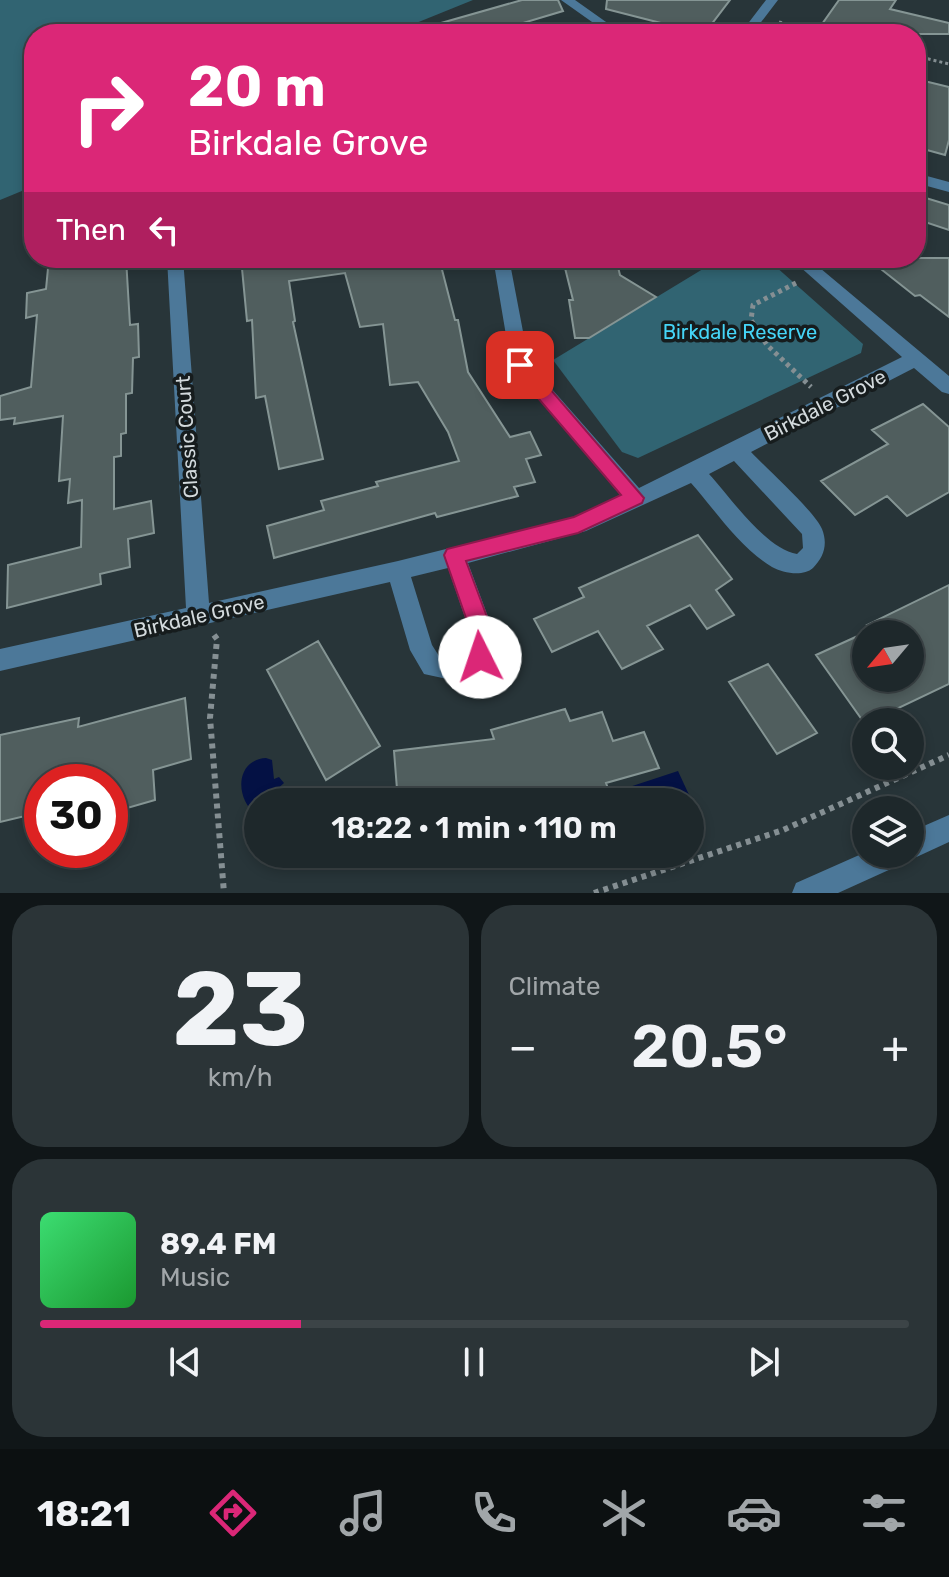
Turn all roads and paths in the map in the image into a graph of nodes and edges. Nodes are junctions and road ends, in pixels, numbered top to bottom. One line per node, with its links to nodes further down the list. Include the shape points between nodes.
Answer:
1 (567, 0): 4 (street)
2 (772, 0): 3 (street)
3 (759, 17): 5 (street); 6 (path)
4 (602, 24)
5 (754, 24)
6 (787, 24)
7 (926, 58): 8 (path)
8 (949, 64)
9 (926, 181): 10 (street)
10 (949, 187)
11 (176, 268): 23 (street, Classic Court)
12 (503, 268): 20 (street, via 520,365)
13 (810, 268): 15 (street)
14 (800, 281): 17 (path, via 753,305 751,320 767,345)
15 (915, 359): 16 (street); 18 (street, Birkdale Grove)
16 (949, 387)
17 (812, 388)
18 (736, 450): 19 (street, Birkdale Grove); 19 (street, Birkdale Grove, via 812,531 814,551 802,564 781,561 762,547)
19 (694, 472): 20 (street, Birkdale Grove)
20 (635, 498): 21 (street, Birkdale Grove, via 578,525)
21 (454, 555): 22 (street, Birkdale Grove); 22 (street, via 484,638 480,657 461,671 432,666 422,650)
22 (398, 571): 23 (street, Birkdale Grove)
23 (198, 616): 24 (street, Birkdale Grove); 29 (path, via 217,639 210,718)
24 (0, 660)
25 (949, 755): 30 (path, via 783,830)
26 (949, 828): 27 (street)
27 (924, 840)
28 (861, 868): 31 (street)
29 (224, 893)
30 (594, 893)
31 (806, 893)

